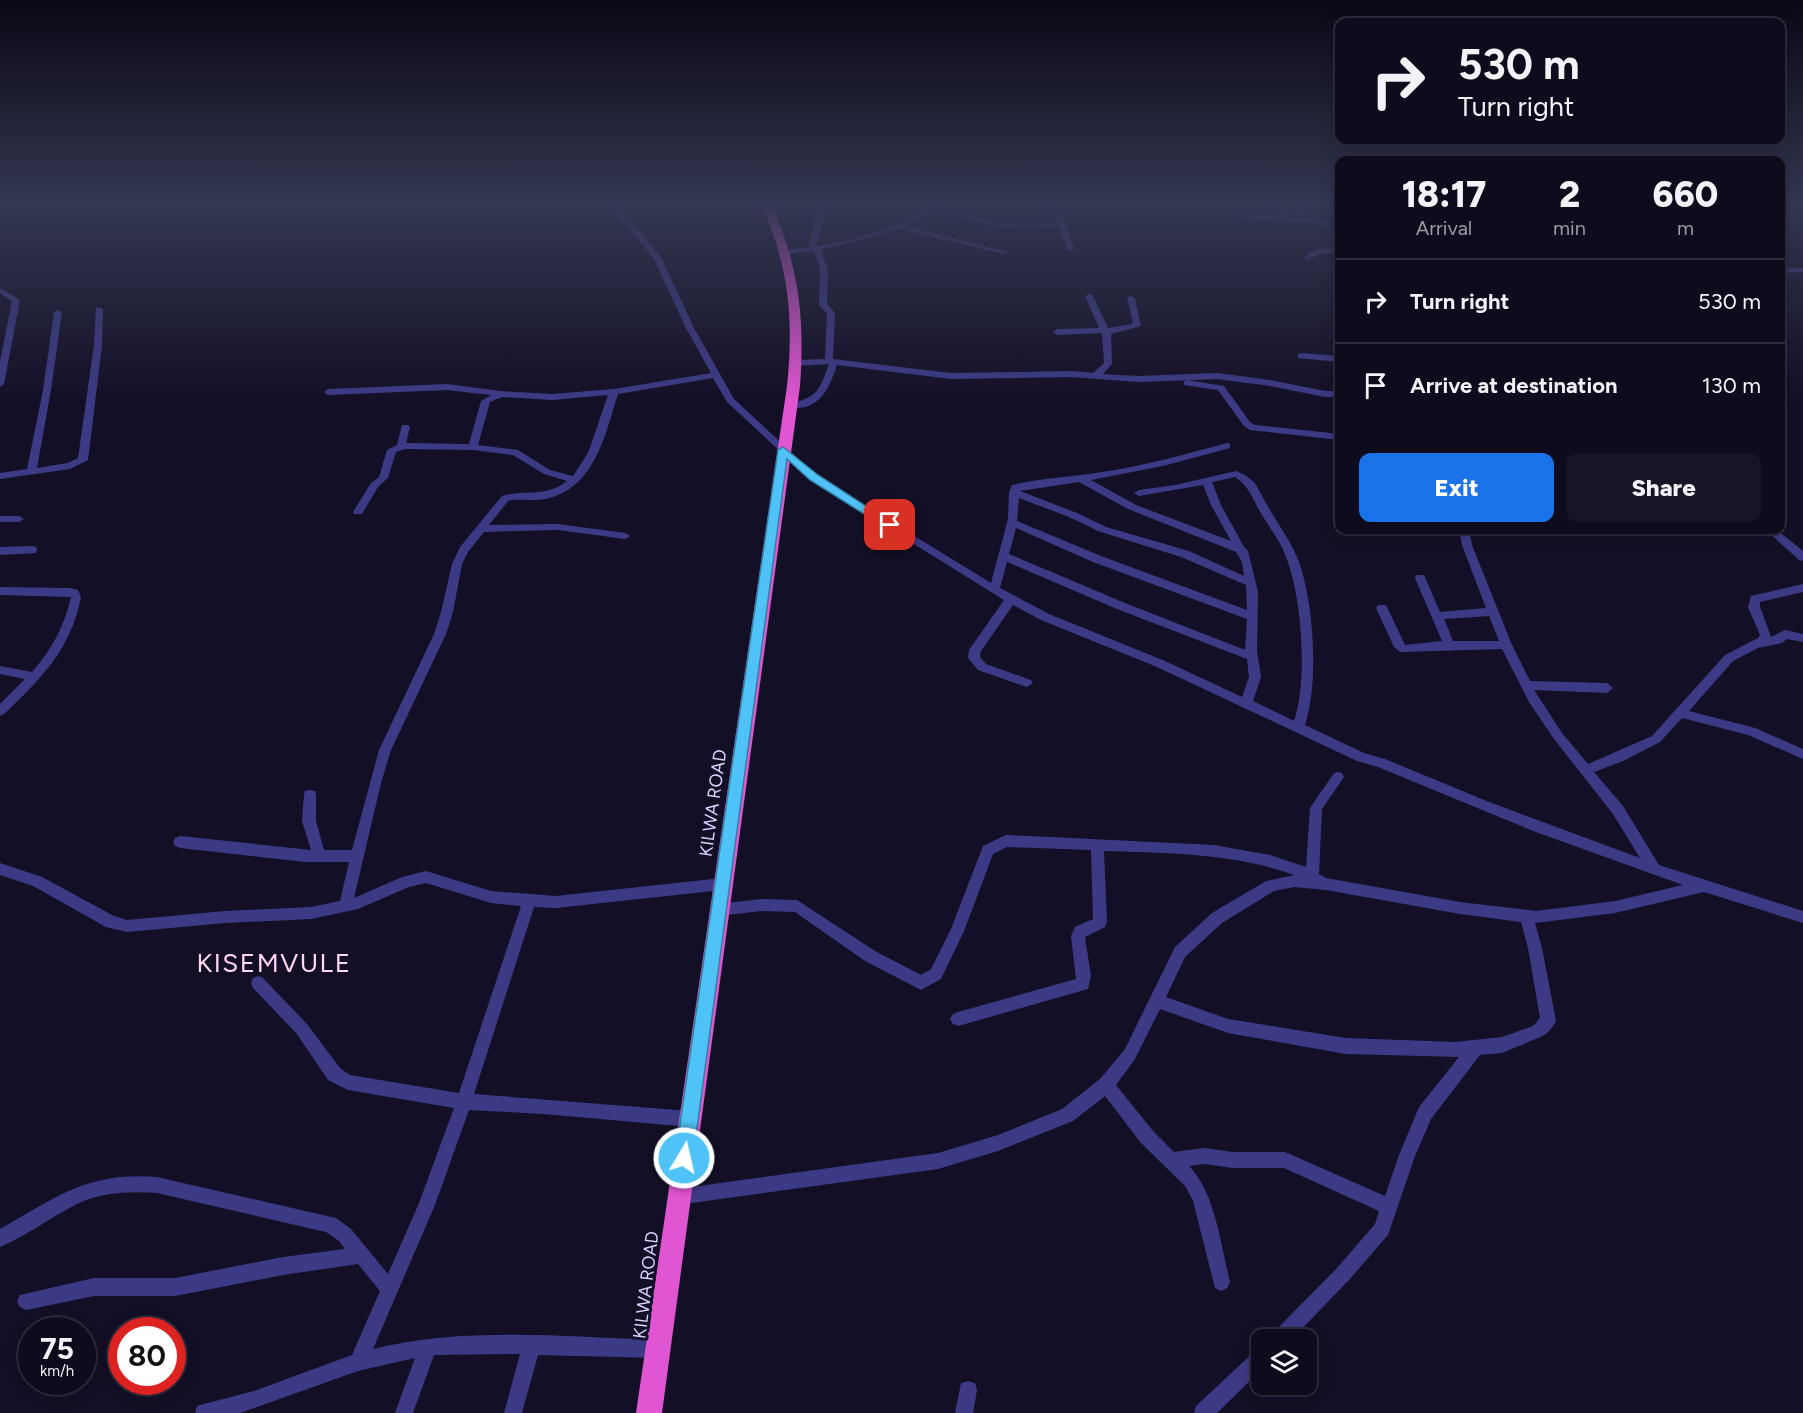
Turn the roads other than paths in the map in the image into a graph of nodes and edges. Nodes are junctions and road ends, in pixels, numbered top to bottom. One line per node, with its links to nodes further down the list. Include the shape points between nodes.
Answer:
1 (663, 269): 17 (street)
2 (790, 269): 16 (highway, KILWA ROAD, via 798,308)
3 (824, 269): 15 (street, via 823,305 831,313)
4 (1803, 270): 5 (street)
5 (1785, 271)
6 (0, 290): 20 (street, via 16,300)
7 (1089, 296): 12 (street)
8 (1131, 298): 12 (street, via 1137,326)
9 (99, 309): 32 (street, via 83,460)
10 (58, 312): 32 (street)
11 (1057, 332): 12 (street)
12 (1106, 332): 18 (street, via 1108,364)
13 (1301, 356): 14 (street)
14 (1335, 359)
15 (832, 362): 16 (street); 18 (street, via 951,376); 25 (street, via 819,397)
16 (796, 363): 25 (highway, KILWA ROAD)
17 (715, 375): 22 (street); 31 (street, via 730,400)
18 (1094, 377): 19 (street)
19 (1182, 377): 24 (street, via 1224,377); 27 (street, via 1189,384 1221,388 1251,427)
20 (0, 384)
21 (328, 392): 23 (street, via 447,387)
22 (614, 392): 23 (street, via 552,397); 35 (street, via 593,454)
23 (501, 394): 30 (street, via 486,401)
24 (1335, 394)
25 (792, 406): 31 (highway, KILWA ROAD)
26 (405, 427): 28 (street, via 401,444)
27 (1335, 436)
28 (404, 446): 30 (street); 39 (street, via 392,450 383,478 374,485)
29 (1227, 446): 34 (street, via 1163,463)
30 (473, 447): 35 (street, via 515,452 547,472)
31 (783, 450): 55 (street, via 836,493); 88 (highway, KILWA ROAD)
32 (31, 472): 33 (street)
33 (0, 476)
34 (1078, 477): 37 (street, via 1017,486); 49 (street, via 1132,507)
35 (575, 480): 43 (street, via 550,495 506,498)
36 (1207, 481): 38 (street); 49 (street); 75 (street, via 1236,474 1251,485 1292,558 1302,602 1306,648 1302,718)
37 (1014, 492): 42 (street); 53 (street, via 1102,529 1185,554)
38 (1139, 493)
39 (358, 512)
40 (0, 519): 41 (street)
41 (20, 519)
42 (1012, 523): 51 (street); 61 (street)
43 (480, 529): 46 (street, via 558,527); 83 (street, via 460,557 440,634 385,750)
44 (1465, 534): 59 (street)
45 (1776, 534): 50 (street)
46 (625, 536)
47 (32, 550): 48 (street)
48 (0, 551)
49 (1243, 551): 53 (street)
50 (1801, 552)
51 (1003, 556): 55 (street); 66 (street)
52 (1420, 579): 60 (street)
53 (1251, 583): 61 (street)
54 (1803, 588): 63 (street, via 1755,599 1753,603 1766,636)
55 (994, 590): 57 (street)
56 (0, 591): 68 (street, via 76,595 69,627 54,655)
57 (1011, 599): 69 (street, via 975,650 974,658 982,667); 72 (street)
58 (1382, 608): 64 (street, via 1400,647)
59 (1493, 612): 60 (street); 65 (street)
60 (1436, 616): 64 (street)
61 (1253, 617): 66 (street)
62 (1803, 638): 63 (street, via 1786,634)
63 (1759, 644): 74 (street, via 1729,658)
64 (1449, 645): 65 (street)
65 (1506, 645): 70 (street)
66 (1252, 657): 72 (street, via 1256,677)
67 (0, 670): 68 (street)
68 (34, 678): 73 (street)
69 (1027, 683)
70 (1527, 685): 71 (street); 77 (street, via 1558,736)
71 (1607, 688)
72 (1246, 704): 75 (street)
73 (0, 711)
74 (1679, 713): 76 (street, via 1751,731); 77 (street, via 1656,739)
75 (1298, 727): 85 (street, via 1361,757 1552,834)
76 (1803, 754)
77 (1585, 770): 85 (street, via 1618,810)
78 (1338, 777): 86 (street, via 1317,808)
79 (310, 795): 82 (street, via 309,821)
80 (180, 842): 82 (street)
81 (1097, 845): 86 (street, via 1242,854); 92 (street, via 1006,841 993,846 936,974 921,983 870,956 797,906); 97 (street, via 1100,922 1078,936 1083,984)
82 (319, 856): 83 (street)
83 (357, 856): 91 (street)
84 (0, 869): 91 (street, via 37,881 116,924 281,916)
85 (1653, 869): 89 (street)
86 (1312, 876): 87 (street)
87 (1326, 884): 93 (street); 96 (street, via 1294,881 1271,885 1217,918 1179,952)
88 (722, 885): 90 (street, via 556,902); 92 (highway, KILWA ROAD)
89 (1701, 887): 93 (street, via 1579,913); 94 (street)
90 (529, 901): 91 (street, via 491,897 426,877); 100 (street)
91 (345, 907)
92 (718, 910): 101 (highway, KILWA ROAD)
93 (1526, 916): 98 (street, via 1548,1022 1538,1031 1502,1045)
94 (1803, 917)
95 (258, 983): 100 (street, via 302,1029 339,1078)
96 (1155, 1000): 98 (street, via 1228,1026 1346,1046); 99 (street, via 1130,1054)
97 (958, 1019)
98 (1476, 1048): 104 (street, via 1425,1113)
99 (1106, 1085): 102 (street, via 1147,1137); 103 (street, via 1067,1114 998,1143 938,1161)
100 (464, 1101): 101 (street); 108 (street, via 427,1205)
101 (690, 1119): 103 (highway, KILWA ROAD)
102 (1172, 1160): 104 (street, via 1204,1156 1285,1160); 107 (street, via 1198,1192)
103 (677, 1197): 113 (highway, KILWA ROAD)
104 (1389, 1207): 110 (street, via 1382,1228)
105 (0, 1238): 106 (street, via 77,1195 131,1183 157,1185 330,1224)
106 (362, 1255): 108 (street); 109 (street, via 175,1287 94,1287)
107 (1221, 1282)
108 (391, 1288): 114 (street)
109 (26, 1301)
110 (1289, 1329)
111 (532, 1345): 112 (street); 113 (street); 119 (street)
112 (428, 1347): 114 (street); 118 (street)
113 (660, 1348): 120 (highway, KILWA ROAD)
114 (358, 1362): 117 (street, via 254,1400)
115 (1251, 1367): 122 (street)
116 (968, 1390): 121 (street)
117 (204, 1413)
118 (404, 1413)
119 (513, 1413)
120 (649, 1413)
121 (964, 1413)
122 (1203, 1413)

